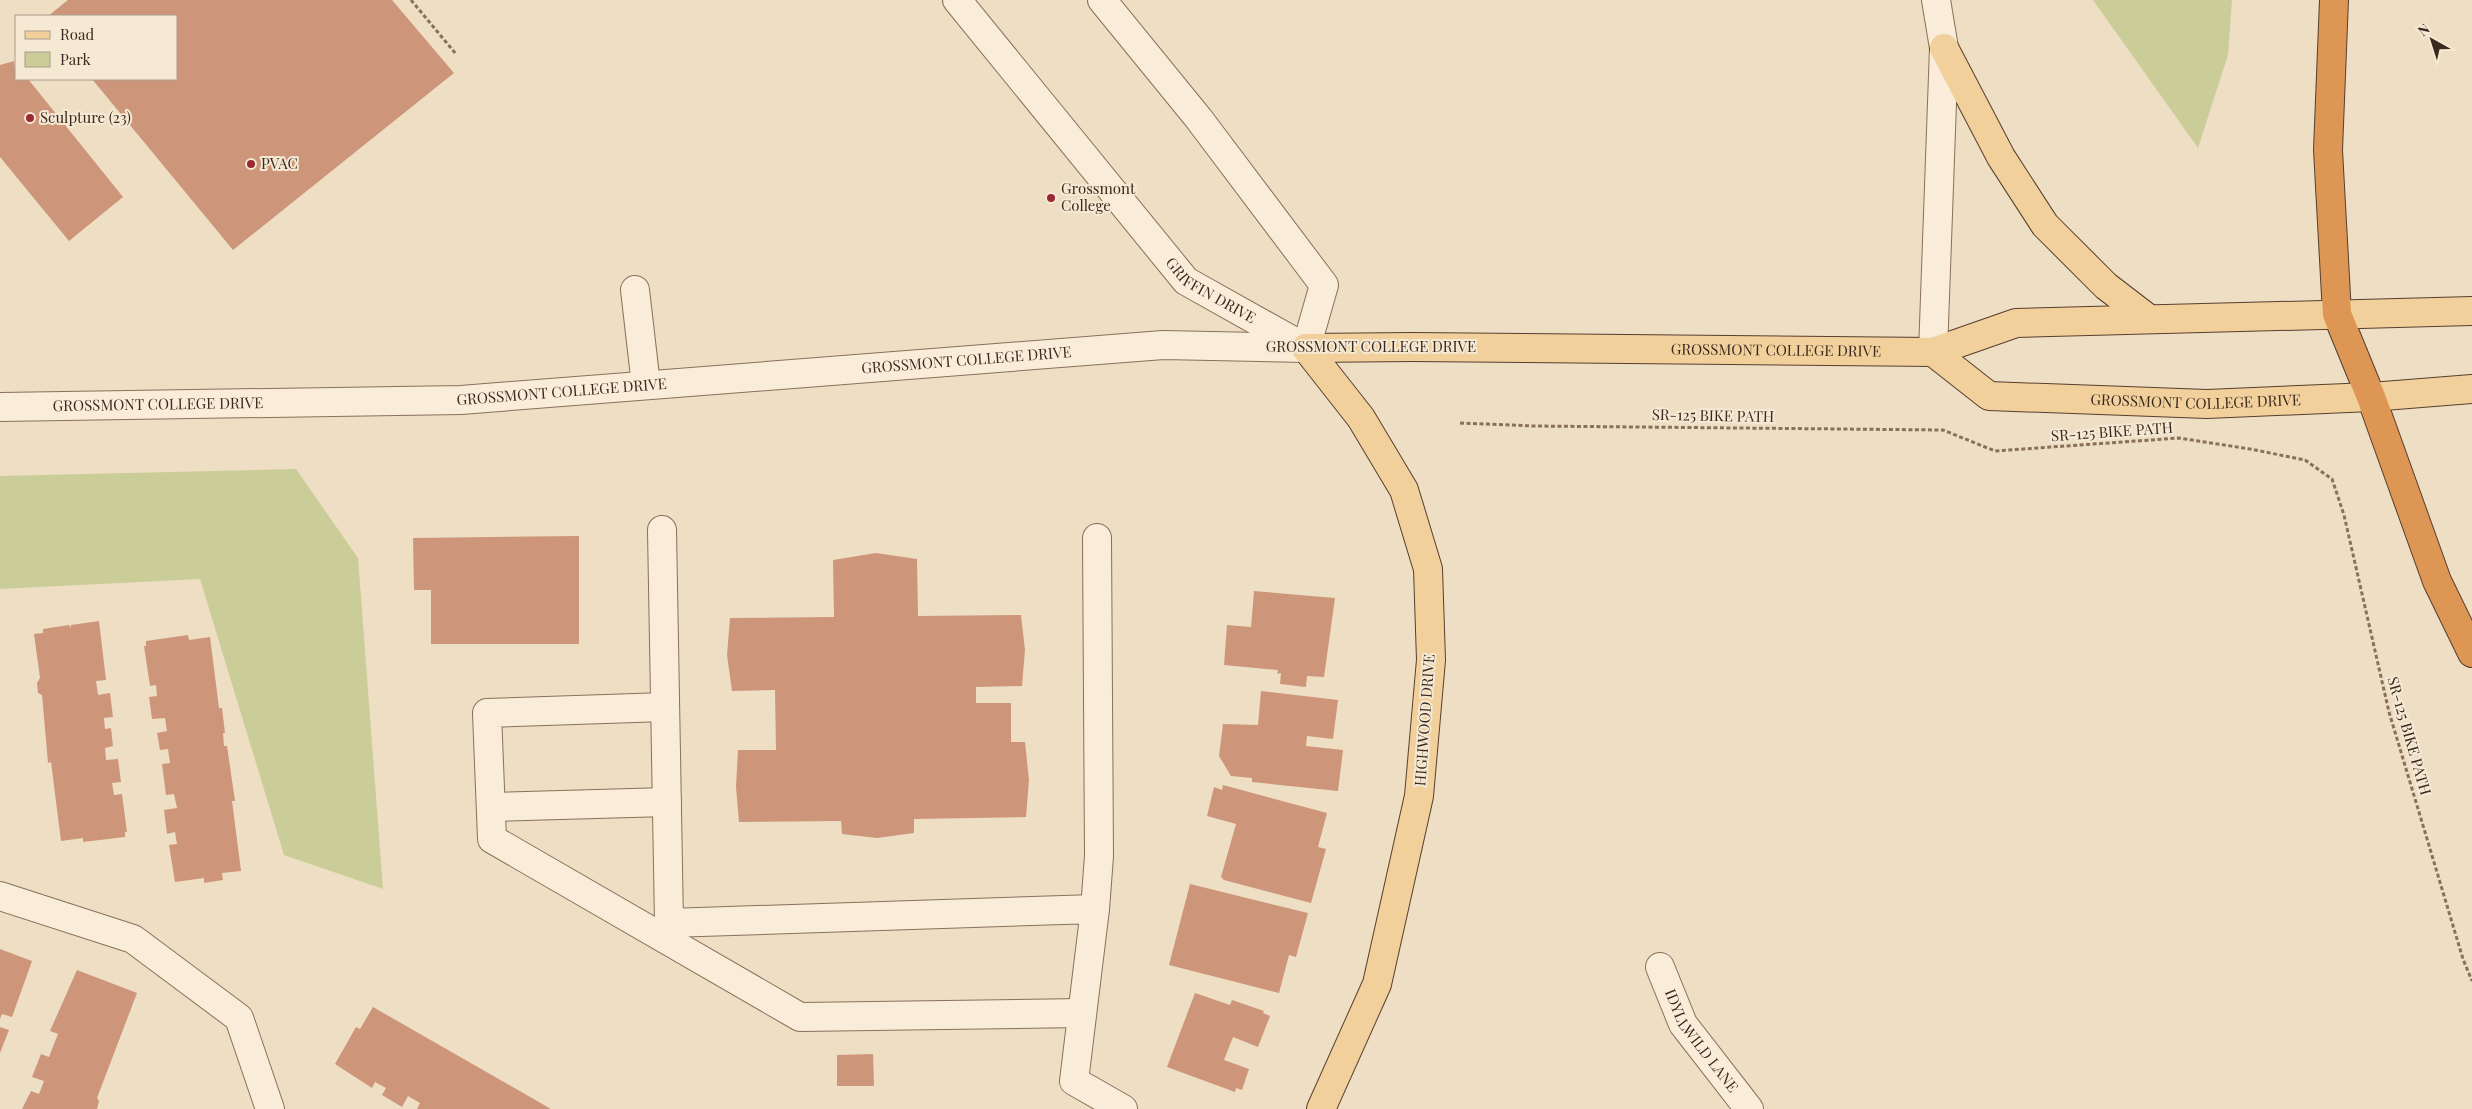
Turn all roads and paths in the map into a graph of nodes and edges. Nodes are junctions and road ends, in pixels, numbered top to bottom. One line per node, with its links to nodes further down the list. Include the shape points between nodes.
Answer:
1 (411, 0): 7 (path)
2 (957, 0): 12 (street, GRIFFIN DRIVE, via 1186,281)
3 (1102, 0): 12 (street, via 1199,119 1324,285)
4 (1936, 0): 6 (street)
5 (2334, 0): 10 (highway, via 2328,150)
6 (1944, 48): 11 (main road, via 2001,157 2045,225 2106,286); 13 (street)
7 (456, 54)
8 (635, 290): 14 (street)
9 (2472, 311): 10 (main road, GROSSMONT COLLEGE DRIVE)
10 (2337, 314): 11 (main road, GROSSMONT COLLEGE DRIVE); 16 (highway)
11 (2149, 319): 13 (main road, GROSSMONT COLLEGE DRIVE, via 2016,323)
12 (1306, 348): 13 (main road, GROSSMONT COLLEGE DRIVE); 14 (street, GROSSMONT COLLEGE DRIVE, via 1164,344); 33 (main road, HIGHWOOD DRIVE, via 1361,418 1404,490 1428,569 1431,660 1419,796 1378,984)
13 (1933, 352): 16 (main road, GROSSMONT COLLEGE DRIVE, via 1990,396 2207,404)
14 (646, 385): 17 (street, GROSSMONT COLLEGE DRIVE, via 461,400)
15 (2472, 389): 16 (main road, GROSSMONT COLLEGE DRIVE)
16 (2371, 397): 21 (highway, via 2437,581)
17 (0, 407)
18 (1460, 422): 29 (path, SR-125 BIKE PATH, via 1534,426 1943,430 1995,451 2179,438 2306,460 2332,479 2341,506 2389,712)
19 (662, 530): 22 (street)
20 (1097, 538): 26 (street, via 1099,856)
21 (2472, 652)
22 (665, 707): 23 (street); 24 (street, via 487,713)
23 (667, 802): 24 (street); 27 (street)
24 (491, 807): 27 (street, via 492,839)
25 (0, 896): 31 (street, via 134,939 239,1018)
26 (1095, 909): 27 (street); 30 (street)
27 (665, 930): 30 (street, via 800,1017)
28 (1660, 967): 34 (street, IDYLLWILD LANE, via 1683,1024)
29 (2472, 981)
30 (1082, 1013): 32 (street, via 1074,1081)
31 (270, 1109)
32 (1123, 1109)
33 (1320, 1109)
34 (1749, 1109)

